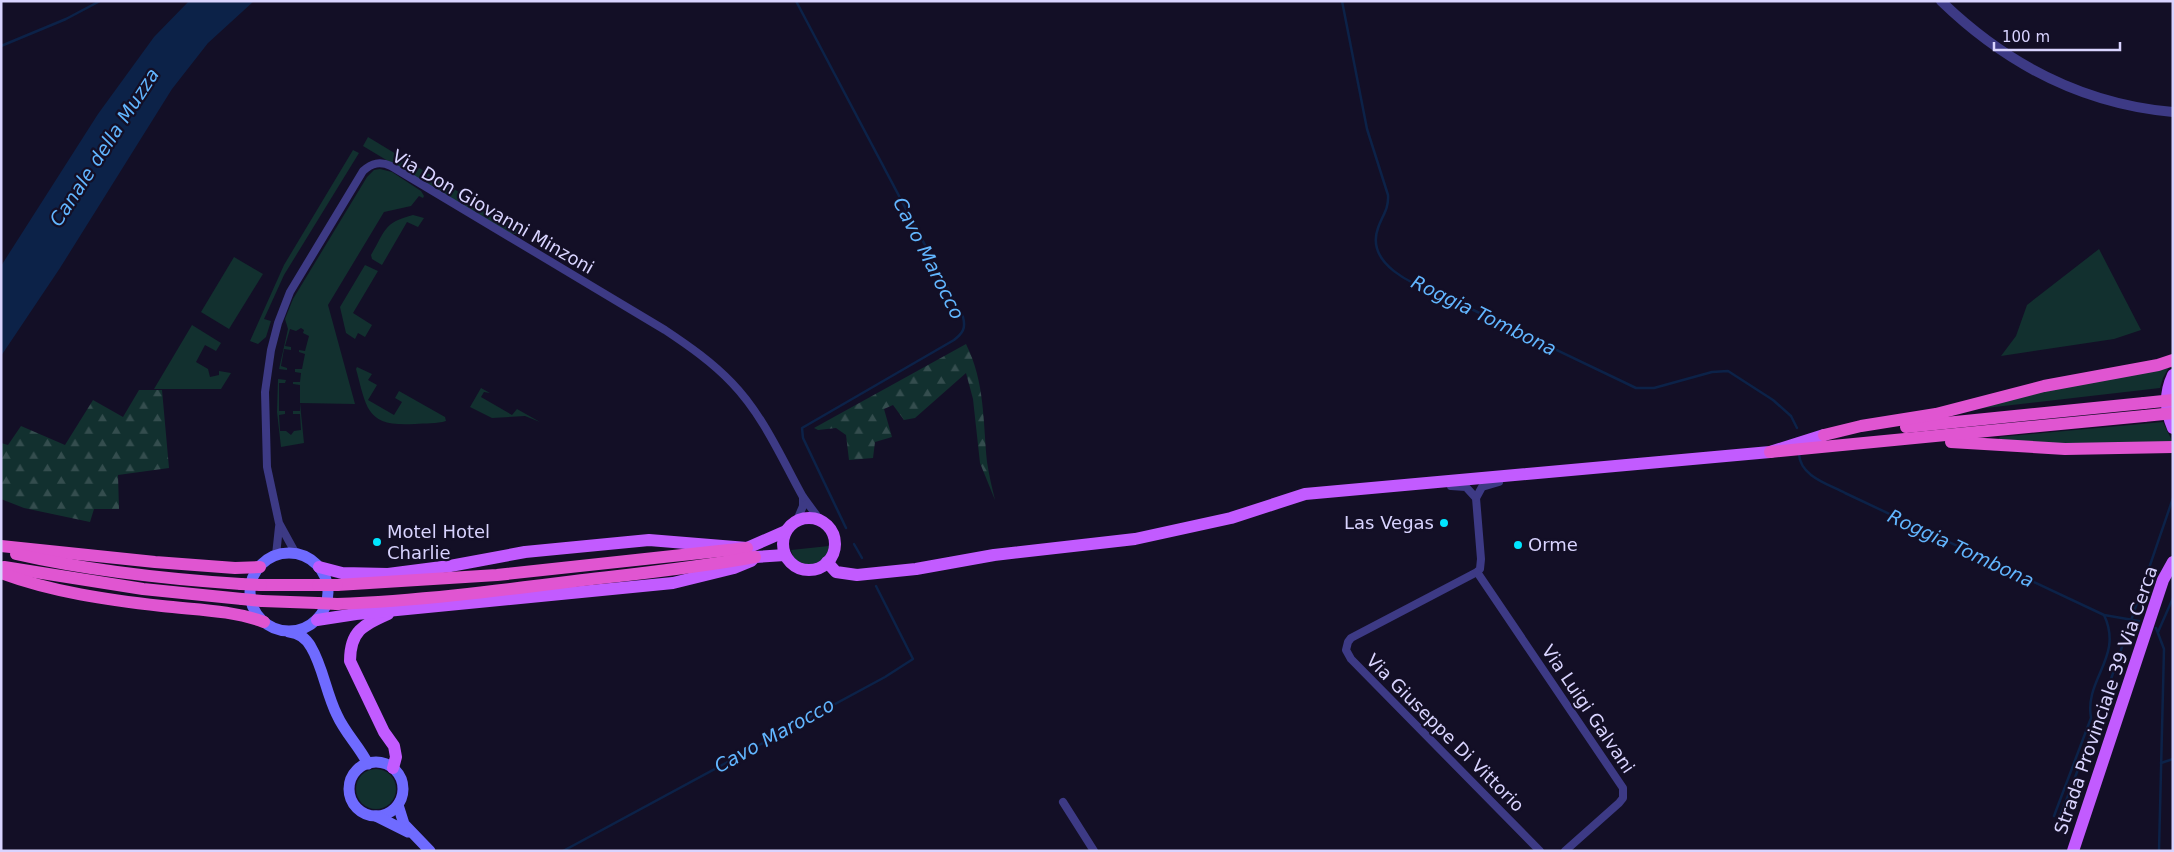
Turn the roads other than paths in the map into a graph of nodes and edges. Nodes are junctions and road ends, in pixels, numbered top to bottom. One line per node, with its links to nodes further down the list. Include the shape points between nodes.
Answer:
1 (1941, 1): 2 (street, via 1994,47 2039,74 2111,102)
2 (2173, 112)
3 (2173, 360): 9 (highway, via 2044,386 1936,414)
4 (2173, 375): 8 (main road, via 2167,399)
5 (2173, 400): 6 (highway, bridge)
6 (2144, 409): 7 (highway, bridge); 9 (highway); 11 (highway)
7 (2173, 413)
8 (2173, 428)
9 (1824, 435): 12 (main road)
10 (2173, 447): 11 (highway, via 2065,449 1965,441)
11 (1801, 449): 12 (highway)
12 (1770, 452): 13 (main road)
13 (1544, 473): 14 (main road); 16 (street, via 1528,480 1487,484 1478,490)
14 (1420, 484): 16 (street, via 1466,487); 27 (main road, via 1304,494 1231,518 1135,539 994,555 916,569 851,575 836,572)
15 (804, 498): 17 (street); 18 (street, Via Don Giovanni Minzoni); 19 (street, Via Don Giovanni Minzoni, via 765,427 731,382 706,359 657,326 391,166 380,163 363,171 290,292 278,323 266,375 265,418 267,467)
16 (1476, 498): 32 (street, via 1481,559)
17 (797, 520): 18 (main road, via 808,517); 20 (main road)
18 (820, 520): 27 (main road, via 829,526 834,538 834,553)
19 (279, 523): 24 (street, Via Don Giovanni Minzoni); 25 (street, Via Don Giovanni Minzoni)
20 (786, 531): 23 (main road); 26 (main road, via 782,543)
21 (1, 546): 29 (highway, via 155,562 235,568)
22 (1, 551): 23 (highway, bridge, via 111,572 261,585 337,585 497,575)
23 (751, 553): 26 (main road); 30 (highway, bridge, via 518,588 337,604 262,601 143,589); 31 (main road, via 649,540 525,552 388,574 342,573); 34 (main road, via 751,561 734,568 673,584)
24 (296, 554): 25 (main road); 31 (main road)
25 (276, 555): 29 (main road)
26 (785, 555): 27 (main road, via 802,569 818,568)
27 (827, 562)
28 (2173, 562): 49 (main road, Strada Provinciale 39 Via Cerca, via 2164,580)
29 (260, 566): 35 (main road, via 252,578 250,593 252,606)
30 (1, 567)
31 (319, 567): 36 (main road, via 326,580 328,596 324,610)
32 (1477, 572): 47 (street, Via Giuseppe Di Vittorio, via 1351,638 1346,650 1351,660); 48 (street, Via Luigi Galvani, via 1623,788 1623,798 1619,803)
33 (1, 573): 35 (highway, via 29,584 121,601 243,614)
34 (396, 610): 36 (main road); 40 (main road, via 366,624 358,631 350,649 350,662 394,746)
35 (264, 622): 37 (main road, via 275,629)
36 (315, 622): 37 (main road, via 300,630); 38 (main road)
37 (287, 631): 38 (main road, via 301,636)
38 (313, 652): 39 (main road, via 336,715 358,744)
39 (368, 764): 40 (main road, via 383,763); 43 (main road, via 353,775 349,793 358,809)
40 (393, 768): 42 (main road, via 403,788)
41 (1063, 802): 46 (street)
42 (398, 805): 43 (main road, via 386,814); 44 (main road, via 404,824)
43 (376, 816): 44 (main road)
44 (412, 834): 45 (main road)
45 (430, 851)
46 (1094, 851)
47 (1540, 851)
48 (1565, 851)
49 (2074, 851)

